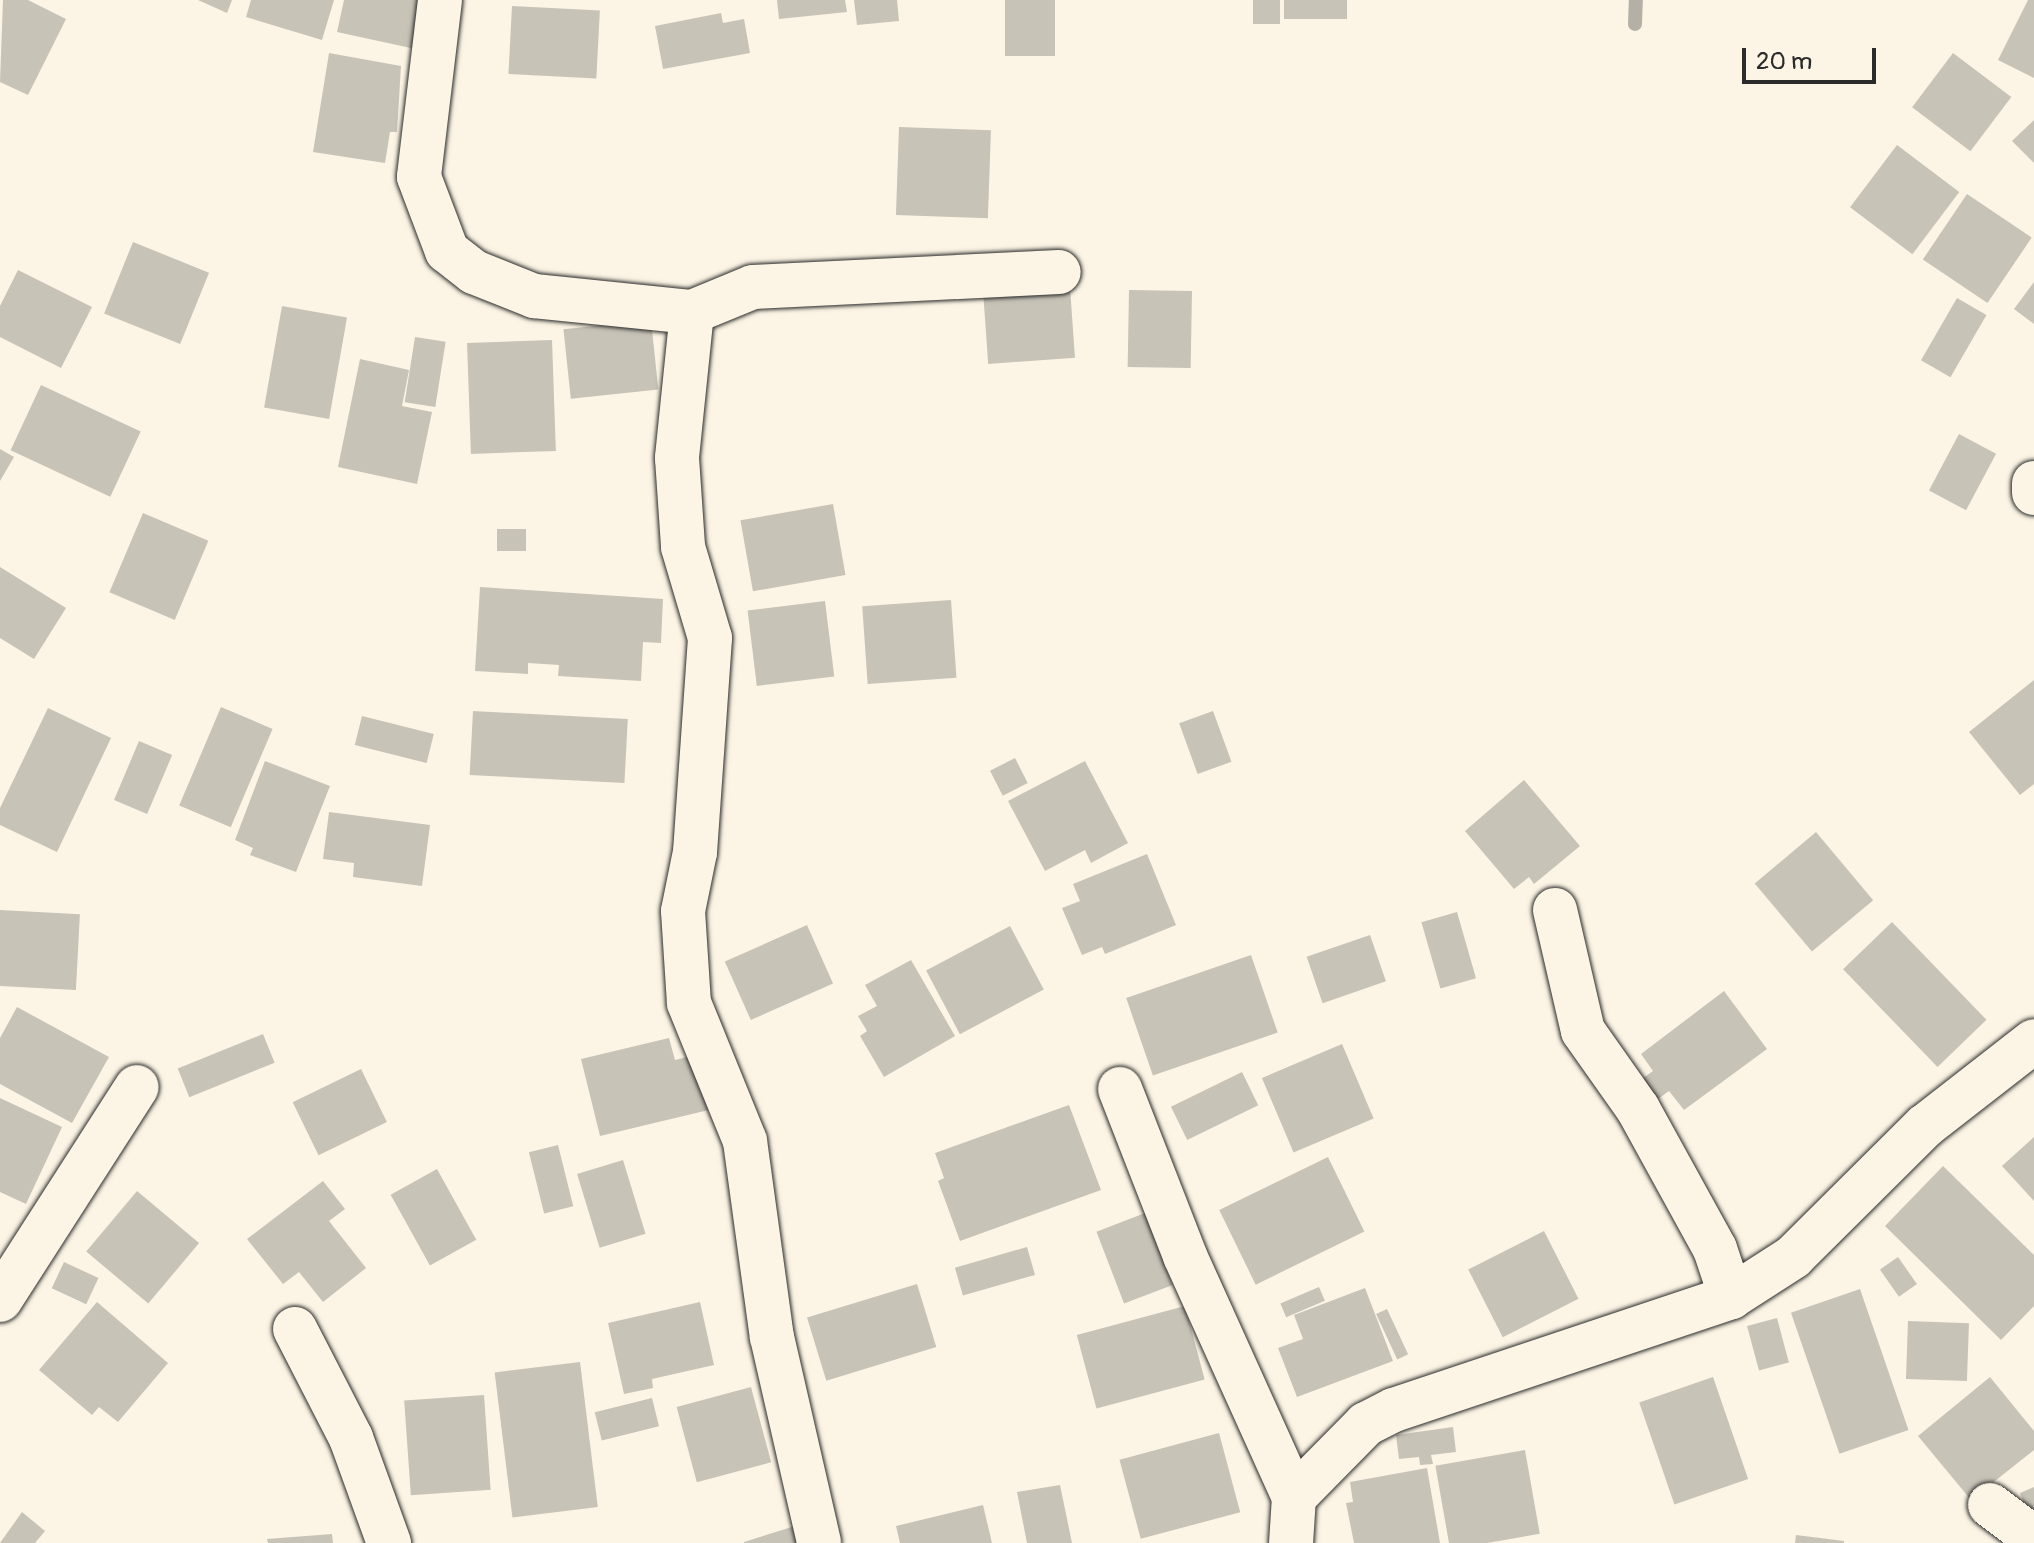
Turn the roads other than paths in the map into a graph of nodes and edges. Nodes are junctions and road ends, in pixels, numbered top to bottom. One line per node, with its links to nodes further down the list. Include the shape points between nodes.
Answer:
1 (440, 0): 3 (street, via 419,177 447,251 474,272 534,296)
2 (1059, 272): 3 (street, via 753,287)
3 (692, 312): 17 (street, via 677,458 683,547 710,638 695,852 683,911 689,1003 745,1141 772,1337)
4 (2034, 483): 5 (street)
5 (2034, 493)
6 (1555, 910): 10 (street, via 1583,1031 1638,1109 1715,1249)
7 (2034, 1041): 10 (street, via 1925,1126 1793,1257)
8 (137, 1087): 11 (street)
9 (1120, 1089): 13 (street, via 1185,1256)
10 (1731, 1297): 13 (street, via 1394,1410 1366,1424)
11 (0, 1300)
12 (295, 1329): 16 (street, via 351,1438)
13 (1294, 1497): 18 (street)
14 (1990, 1505): 15 (street)
15 (2034, 1538)
16 (389, 1543)
17 (819, 1543)
18 (1291, 1543)

